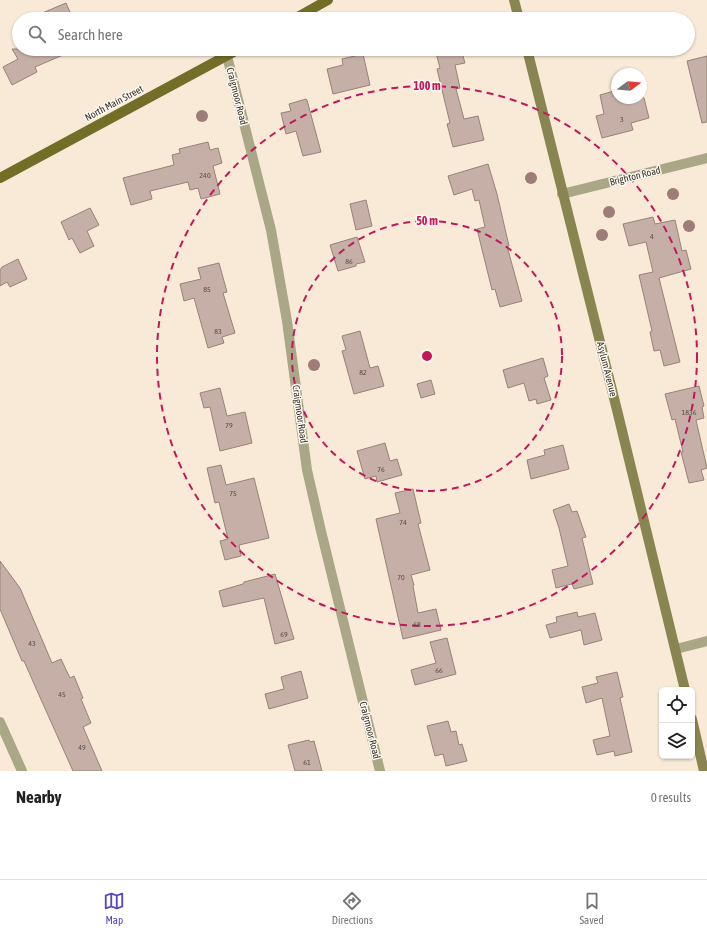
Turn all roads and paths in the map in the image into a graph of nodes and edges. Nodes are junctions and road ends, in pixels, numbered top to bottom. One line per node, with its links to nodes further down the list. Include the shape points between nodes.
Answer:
1 (328, 0): 3 (main road)
2 (514, 0): 4 (main road)
3 (307, 12)
4 (517, 12)
5 (228, 56): 8 (main road, North Main Street); 16 (street, Craigmoor Road, via 271,230 287,321 307,470)
6 (529, 56): 9 (main road, Asylum Avenue)
7 (707, 158): 9 (street, Brighton Road)
8 (0, 178)
9 (562, 194): 11 (main road, Asylum Avenue)
10 (707, 641): 11 (street)
11 (676, 649): 12 (main road, Asylum Avenue)
12 (684, 687)
13 (0, 722): 15 (street)
14 (693, 723): 17 (main road)
15 (22, 771)
16 (380, 771)
17 (704, 771)

